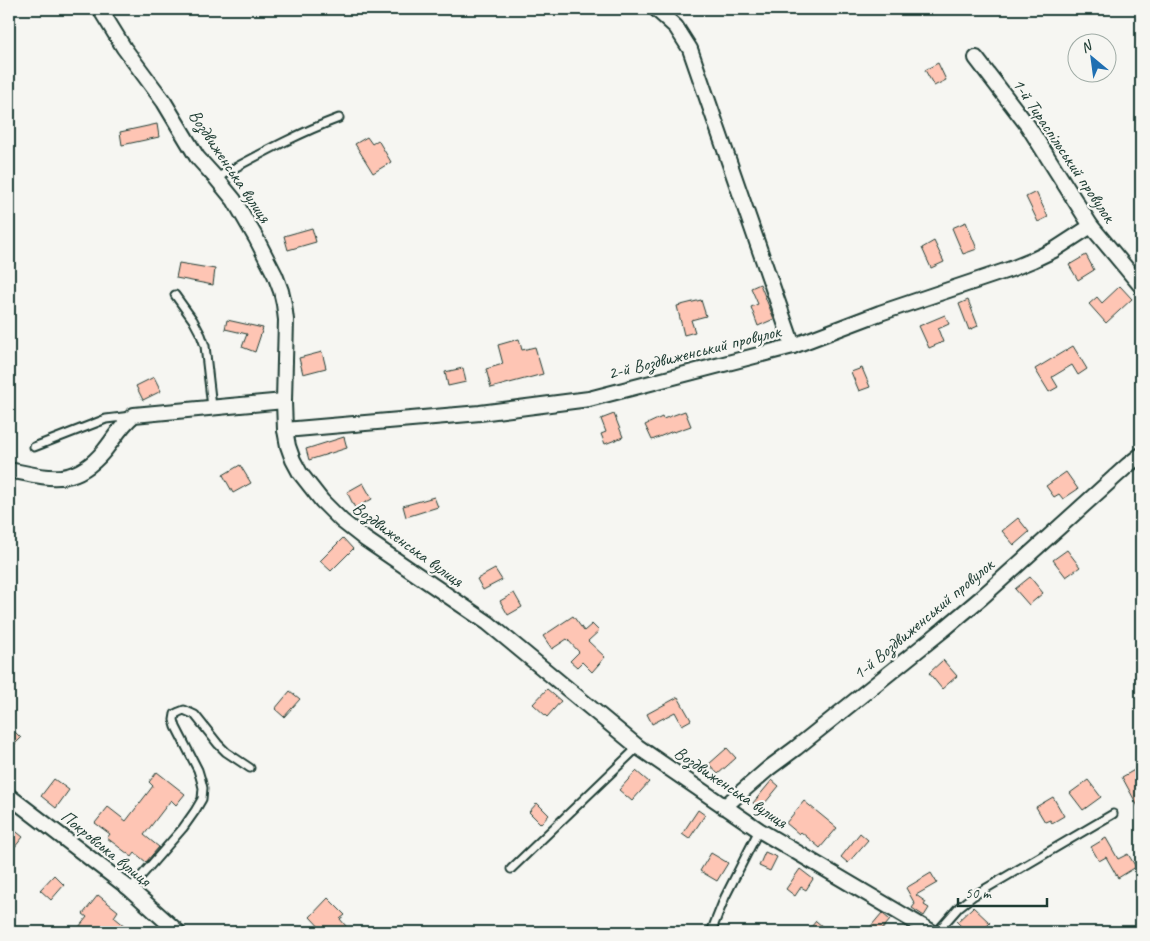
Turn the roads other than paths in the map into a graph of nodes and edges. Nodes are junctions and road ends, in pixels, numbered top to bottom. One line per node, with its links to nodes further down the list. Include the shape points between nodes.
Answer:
1 (100, 9): 5 (street, Воздвиженська вулиця, via 164,102 197,157)
2 (656, 9): 9 (street, via 676,26 690,49)
3 (976, 58): 6 (street, 1-й Тираспільський провулок, via 1028,126)
4 (339, 118): 5 (lane, via 279,144)
5 (216, 178): 10 (street, Воздвиженська вулиця, via 234,200 256,238 281,291 286,320)
6 (1091, 226): 7 (street, 1-й Тираспільський провулок); 9 (street, 2-й Воздвиженський провулок, via 1054,250 1011,269)
7 (1141, 286)
8 (175, 295): 11 (lane, via 201,335)
9 (793, 346): 13 (street, 2-й Воздвиженський провулок, via 589,399)
10 (284, 401): 11 (street); 13 (street, Воздвиженська вулиця)
11 (212, 407): 12 (street)
12 (134, 416): 14 (lane, via 106,419); 16 (street, via 126,421 94,462 76,474 54,478)
13 (285, 430): 17 (street, Воздвиженська вулиця, via 300,473 322,502 342,521 488,623)
14 (34, 447)
15 (1141, 455): 20 (street, 1-й Воздвиженський провулок, via 981,598)
16 (9, 470)
17 (638, 747): 20 (street, Воздвиженська вулиця); 23 (lane)
18 (250, 768): 24 (lane, via 226,752 195,715 184,710 175,714 176,727 198,770 202,799 183,828)
19 (9, 796): 24 (street, Покровська вулиця)
20 (724, 807): 22 (street, Воздвиженська вулиця)
21 (1113, 814): 28 (lane, via 973,896 959,906)
22 (759, 830): 26 (lane); 27 (street, Воздвиженська вулиця)
23 (511, 869)
24 (130, 889): 25 (street, Покровська вулиця)
25 (178, 932)
26 (711, 932)
27 (932, 932)
28 (937, 932)

